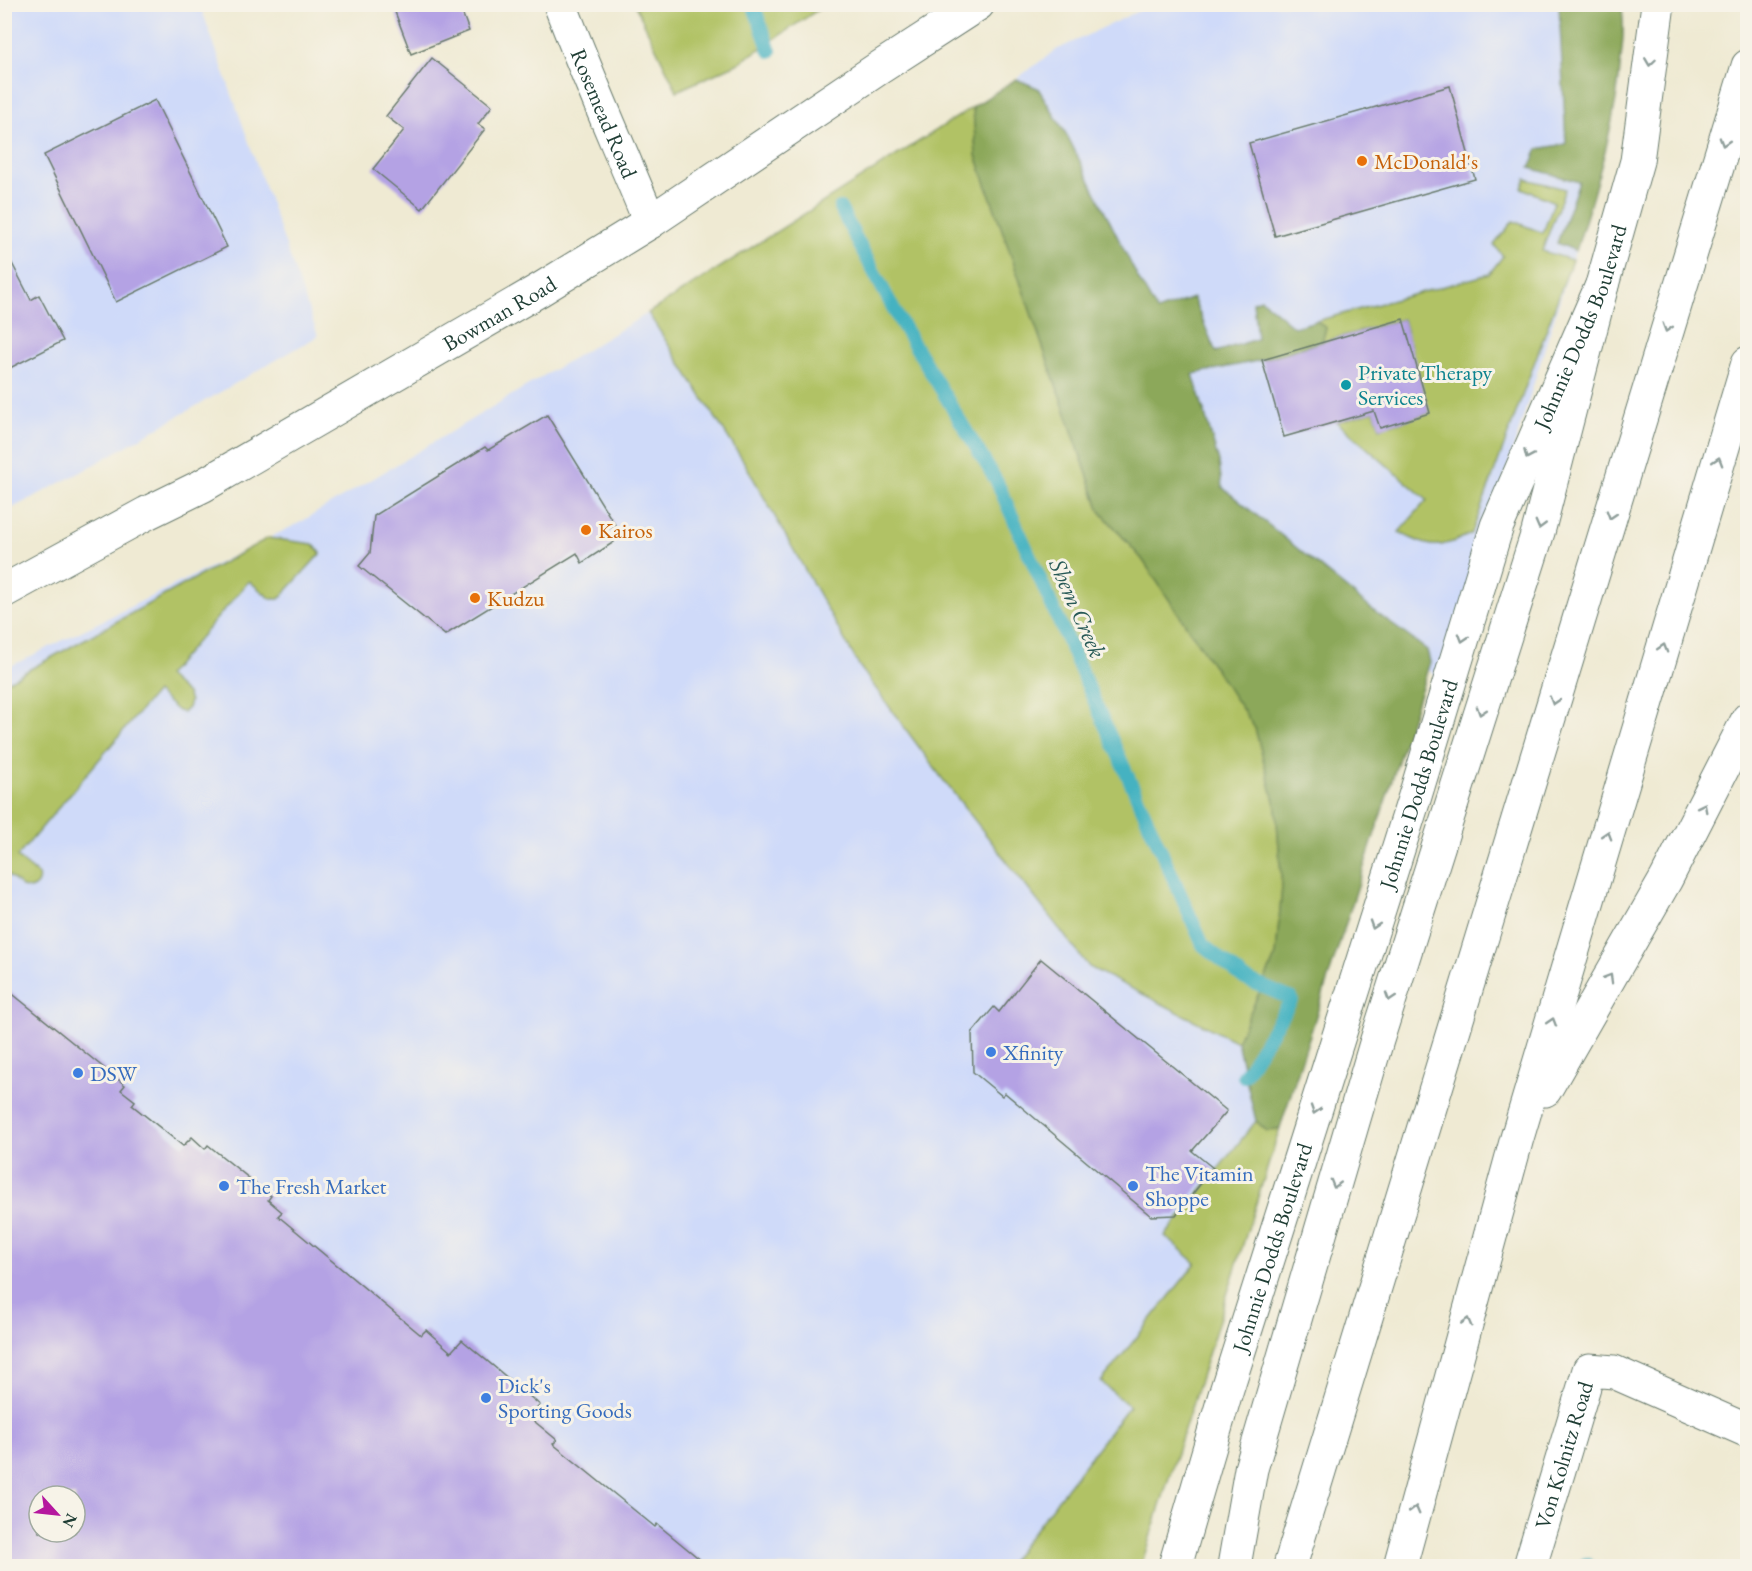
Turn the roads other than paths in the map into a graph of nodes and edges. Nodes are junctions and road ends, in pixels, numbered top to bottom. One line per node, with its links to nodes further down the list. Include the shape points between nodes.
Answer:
1 (560, 4): 5 (main road, Rosemead Road)
2 (978, 4): 5 (main road, Bowman Road)
3 (1658, 4): 6 (main road, Johnnie Dodds Boulevard, one-way to 6, via 1637,160)
4 (1748, 66): 14 (main road, one-way to 14)
5 (650, 222): 8 (main road, Bowman Road, via 202,486)
6 (1602, 285): 12 (main road, Johnnie Dodds Boulevard, one-way to 12, via 1497,526); 13 (main road, one-way to 13, via 1538,532 1377,1040 1251,1469)
7 (1748, 363): 10 (main road, one-way to 7)
8 (4, 591)
9 (1748, 719): 10 (main road, one-way to 9, via 1666,879)
10 (1517, 1138): 15 (main road, one-way to 10)
11 (1748, 1431): 16 (main road, Von Kolnitz Road, via 1614,1372 1589,1370)
12 (1174, 1566)
13 (1234, 1566)
14 (1290, 1566)
15 (1400, 1566)
16 (1530, 1566)

